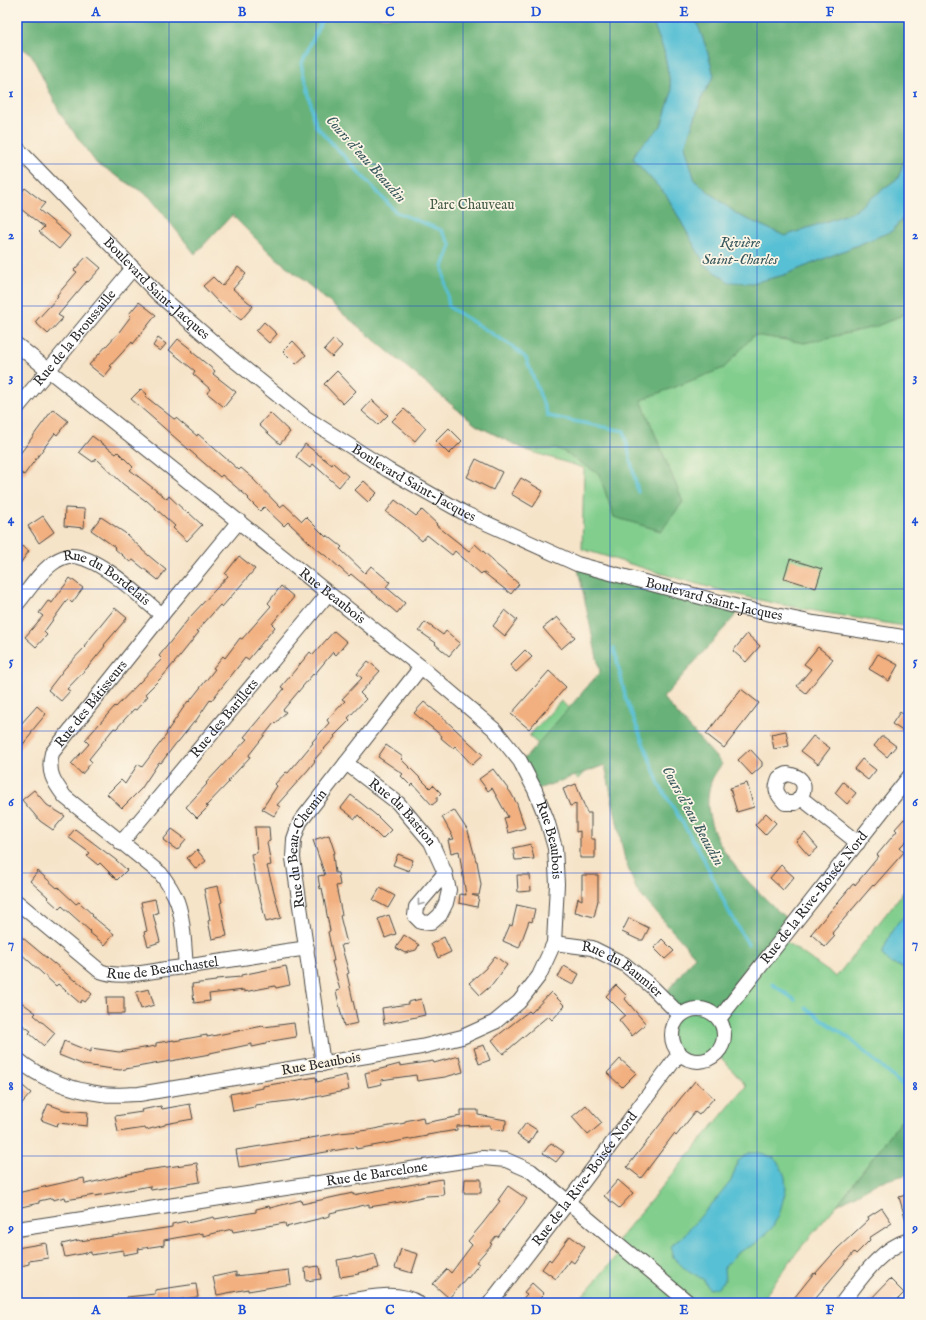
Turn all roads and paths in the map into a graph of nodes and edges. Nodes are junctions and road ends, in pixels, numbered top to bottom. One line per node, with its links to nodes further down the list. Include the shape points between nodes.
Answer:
1 (17, 148): 2 (street, Boulevard Saint-Jacques)
2 (133, 268): 4 (street, Rue de la Broussaille); 10 (street, Boulevard Saint-Jacques, via 164,300 306,418 388,470 466,514 576,564 742,608 814,623)
3 (17, 345): 4 (street, Rue Beaubois)
4 (47, 370): 5 (street, Rue de la Broussaille); 6 (street, Rue Beaubois)
5 (17, 408)
6 (239, 521): 7 (street, Rue Beaubois); 9 (street, Rue des Bâtisseurs)
7 (328, 594): 11 (street, Rue Beaubois); 15 (street, Rue des Barillets)
8 (17, 604): 9 (street, Rue du Bordelais, via 45,570 69,556 84,558 103,567)
9 (162, 615): 15 (street, Rue des Bâtisseurs, via 52,754 49,764 52,776 65,797)
10 (909, 638)
11 (421, 667): 12 (street, Rue du Beau-Chemin); 19 (street, Rue Beaubois, via 495,730 520,761 535,790 555,848 557,884)
12 (346, 763): 17 (street, Rue du Bastion, via 398,802 431,842); 20 (street, Rue du Beau-Chemin, via 300,822 294,839 293,858)
13 (909, 777): 16 (street, Rue de la Rive-Boisée Nord)
14 (801, 798): 16 (street)
15 (121, 843): 21 (street, Rue des Bâtisseurs, via 161,874 170,886 177,902)
16 (858, 843): 23 (street, Rue de la Rive-Boisée Nord)
17 (444, 873)
18 (17, 902): 21 (street, Rue de Beauchastel, via 100,971 110,975)
19 (554, 944): 22 (street, Rue du Baumier, via 592,948 624,964); 26 (street, Rue Beaubois, via 538,976 519,1002 495,1022 462,1037)
20 (307, 948): 21 (street, Rue de Beauchastel); 26 (street, Rue du Beau-Chemin)
21 (186, 967)
22 (680, 1015): 23 (street, via 696,1008 710,1012); 24 (street, via 672,1028 673,1043)
23 (718, 1019): 24 (street, via 724,1029 723,1040 717,1053 702,1061 689,1060)
24 (679, 1054): 27 (street, Rue de la Rive-Boisée Nord)
25 (17, 1059): 26 (street, Rue Beaubois, via 27,1068 50,1080 74,1089 103,1094 139,1094)
26 (323, 1064)
27 (568, 1202): 28 (street, Rue de Barcelone, via 531,1171 506,1160 483,1158); 32 (street, Rue de la Rive-Boisée Nord); 33 (street, Rue de Barcelone)
28 (17, 1229)
29 (909, 1240): 34 (street, via 882,1255)
30 (337, 1303): 31 (street, via 379,1296 400,1296)
31 (418, 1303)
32 (490, 1303)
33 (689, 1303)
34 (842, 1303)

